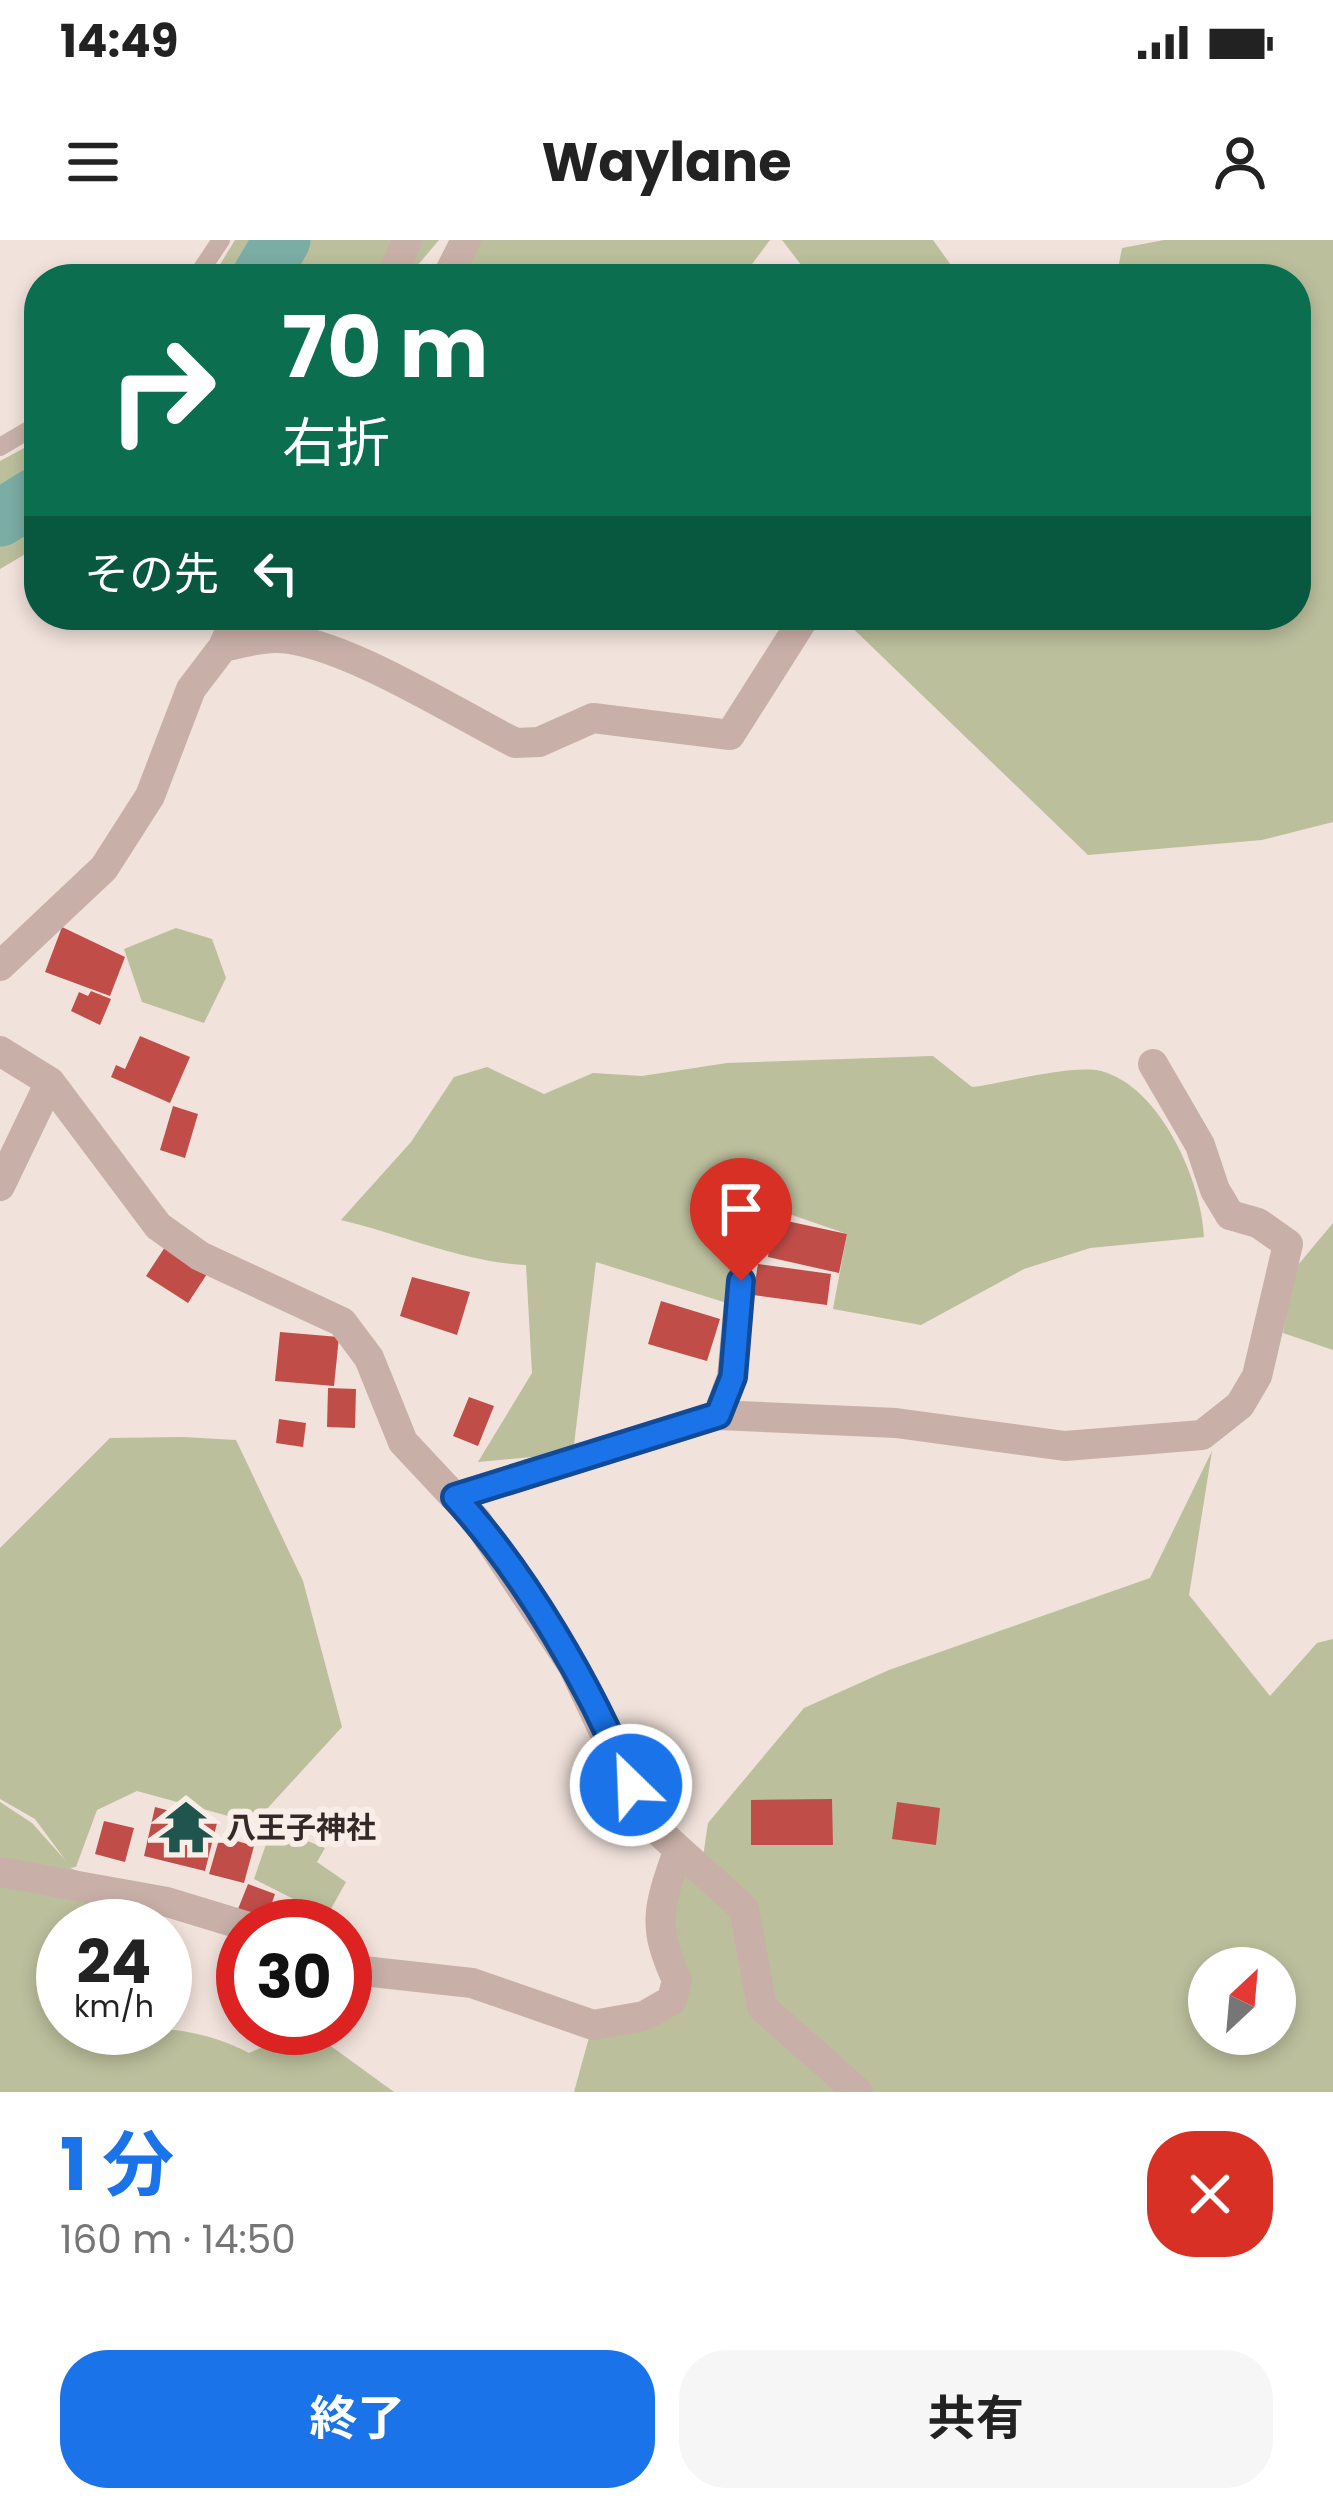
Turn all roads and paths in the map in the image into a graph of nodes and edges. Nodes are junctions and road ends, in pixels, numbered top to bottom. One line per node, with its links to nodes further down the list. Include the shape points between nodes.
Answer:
1 (230, 630): 3 (street)
2 (796, 630): 3 (street, via 730,735 593,718 539,742 515,743 308,644 277,638)
3 (223, 647): 4 (street, via 191,688 151,796 104,868)
4 (0, 966)
5 (0, 1052): 7 (street)
6 (1153, 1064): 10 (street, via 1230,1215 1288,1244 1257,1376 1240,1405 1202,1435 1065,1447 896,1424)
7 (50, 1082): 8 (street); 11 (street, via 158,1226 200,1256 342,1322 369,1358 404,1442)
8 (0, 1186)
9 (741, 1281): 10 (street, via 733,1377)
10 (718, 1415): 11 (street)
11 (455, 1497): 12 (street, via 573,1666 645,1819)
12 (678, 1850): 15 (street, via 658,1910 660,1945 677,1980 672,2000 644,2016 593,2025 472,1983); 16 (street, via 744,1909 762,2007)
13 (0, 1872): 14 (street)
14 (216, 1917)
15 (372, 1972)
16 (858, 2092)

